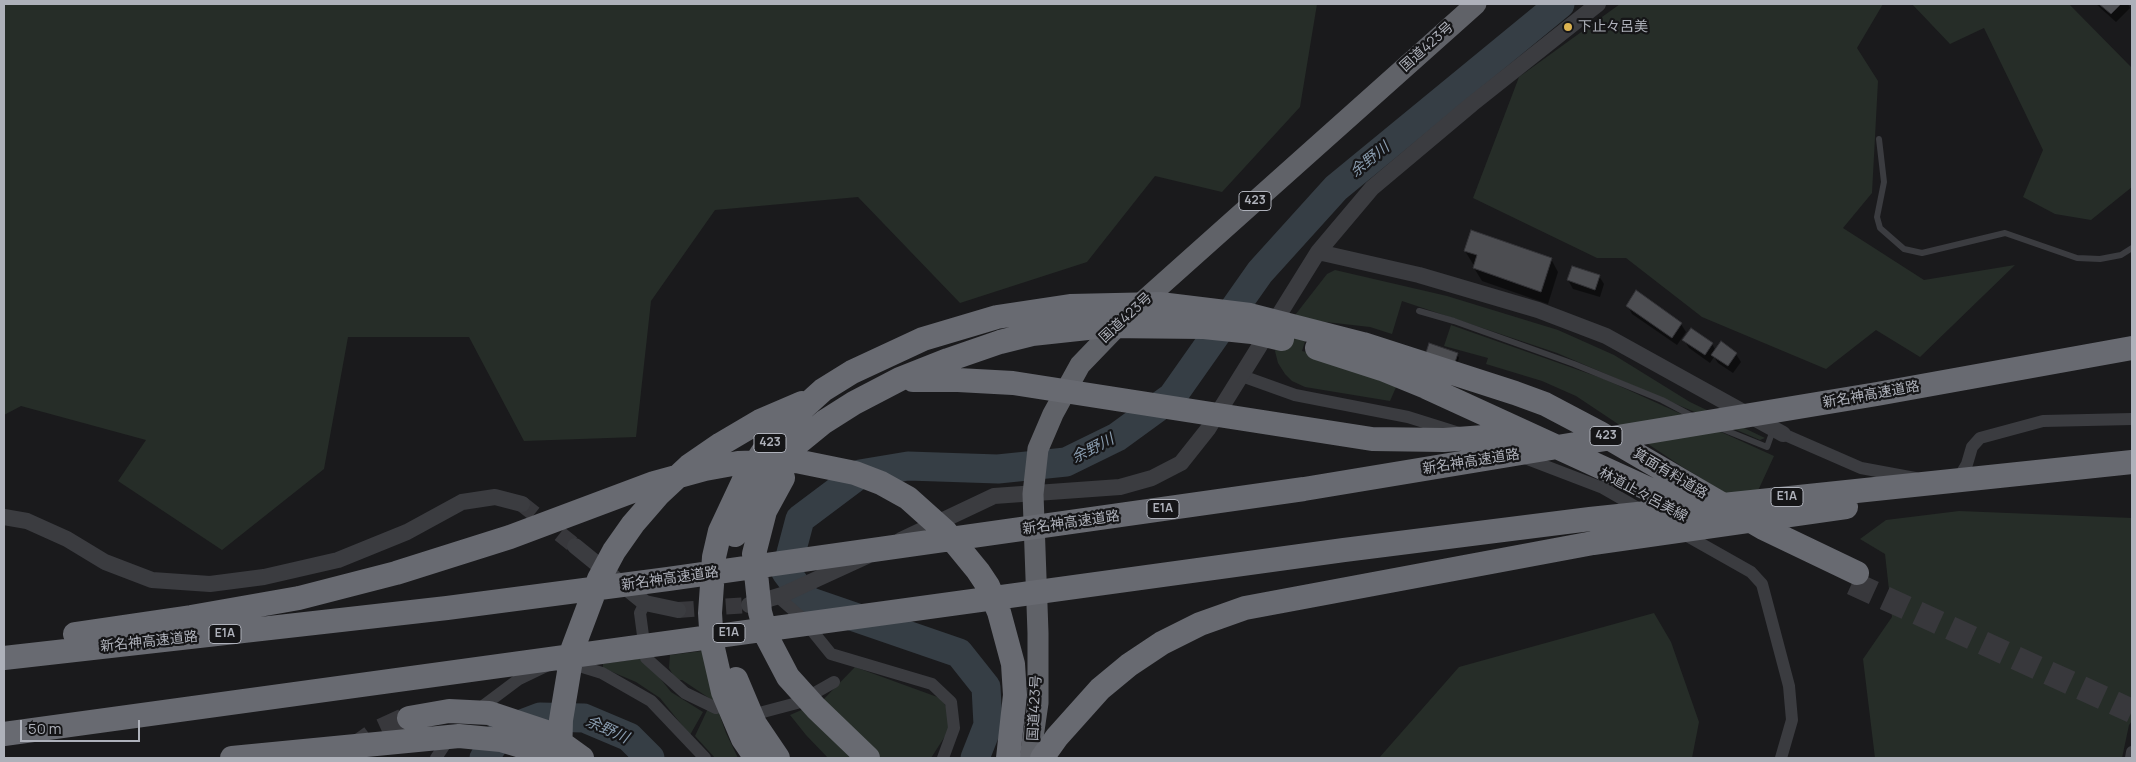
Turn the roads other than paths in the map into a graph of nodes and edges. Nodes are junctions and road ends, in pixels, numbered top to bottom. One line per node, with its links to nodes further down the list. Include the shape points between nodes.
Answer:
1 (1476, 4): 18 (highway, 国道423号 / 423, via 1131,312 1080,365 1038,449)
2 (1598, 4): 5 (street, via 1372,188)
3 (1879, 139): 4 (lane, via 1884,182 1877,217 1880,228 1904,249 1922,252 2005,233 2077,258 2100,259 2121,255)
4 (2132, 248)
5 (1318, 252): 10 (street); 14 (street, via 1419,275 1546,313 1606,336)
6 (1419, 311): 14 (lane, via 1454,320 1574,364 1756,444 1767,447)
7 (1070, 317): 8 (highway, 423, via 1204,327); 11 (highway, 423, via 1032,334 1000,342 900,379); 40 (highway, 423, via 997,317 886,354 822,390 791,418 762,453 743,482 720,531 714,557 710,613 712,644 723,692 743,739)
8 (1334, 344): 8 (highway, 箕面有料道路 / 423, via 1426,387 1855,578 1545,404 1436,366)
9 (2132, 348): 13 (highway, 新名神高速道路 / E1A)
10 (1242, 376): 18 (street, via 1208,429 1181,463 1152,478 1120,487); 46 (street, 林道止々呂美線, via 1295,395 1408,418 1454,431 1593,484 1751,572 1762,584 1789,686 1792,720)
11 (854, 403): 23 (highway, via 807,446 765,511 754,554); 41 (highway, 423, via 824,422 773,468 736,533 730,556 726,612 734,674 755,724)
12 (2132, 419): 14 (street, via 2043,421 1980,438 1972,447 1960,476 1928,480 1861,468)
13 (1675, 428): 27 (highway, 新名神高速道路 / E1A, via 1295,490 697,575 447,608); 35 (highway, via 1549,432 1444,440 1372,439 1012,383 912,380 842,390 760,421 720,444 659,494 633,524 599,579 573,648)
14 (1779, 431)
15 (2132, 462): 17 (highway, E1A)
16 (2132, 468): 17 (highway)
17 (1985, 482): 32 (highway, E1A, via 1590,519 1118,580); 45 (highway, via 1593,543 1245,608 1200,624 1162,643 1129,665 1100,689)
18 (1033, 494): 22 (street, via 994,496); 44 (highway, 国道423号 / 423, via 1038,703)
19 (522, 504): 20 (street, via 495,497 462,502 407,532 338,560 264,577 210,584 152,580 105,562 67,539 27,521)
20 (4, 517)
21 (575, 546): 24 (street)
22 (780, 596): 23 (street); 36 (street, via 831,654 932,684 951,702 954,728)
23 (755, 601): 42 (highway, via 766,637 788,677)
24 (645, 603): 25 (street); 29 (street, via 640,613 646,658 685,694)
25 (678, 610)
26 (4, 645): 43 (highway, via 191,618 299,598 388,576 510,537 654,483 738,463 796,461 826,466 881,483 929,515 964,551 988,586 1008,638 1015,695)
27 (4, 658)
28 (834, 682): 30 (street, via 797,703)
29 (716, 708)
30 (763, 712)
31 (409, 718): 35 (highway, via 466,710 508,718 546,732)
32 (4, 734)
33 (434, 748): 35 (highway, via 481,737); 37 (highway); 39 (street, via 519,679 548,665 576,665 602,673 651,701)
34 (2132, 752): 47 (street)
35 (553, 754): 38 (highway)
36 (942, 756)
37 (232, 758)
38 (582, 758)
39 (705, 758)
40 (756, 758)
41 (778, 758)
42 (868, 758)
43 (1008, 758)
44 (1030, 758)
45 (1042, 758)
46 (1781, 758)
47 (2131, 758)

